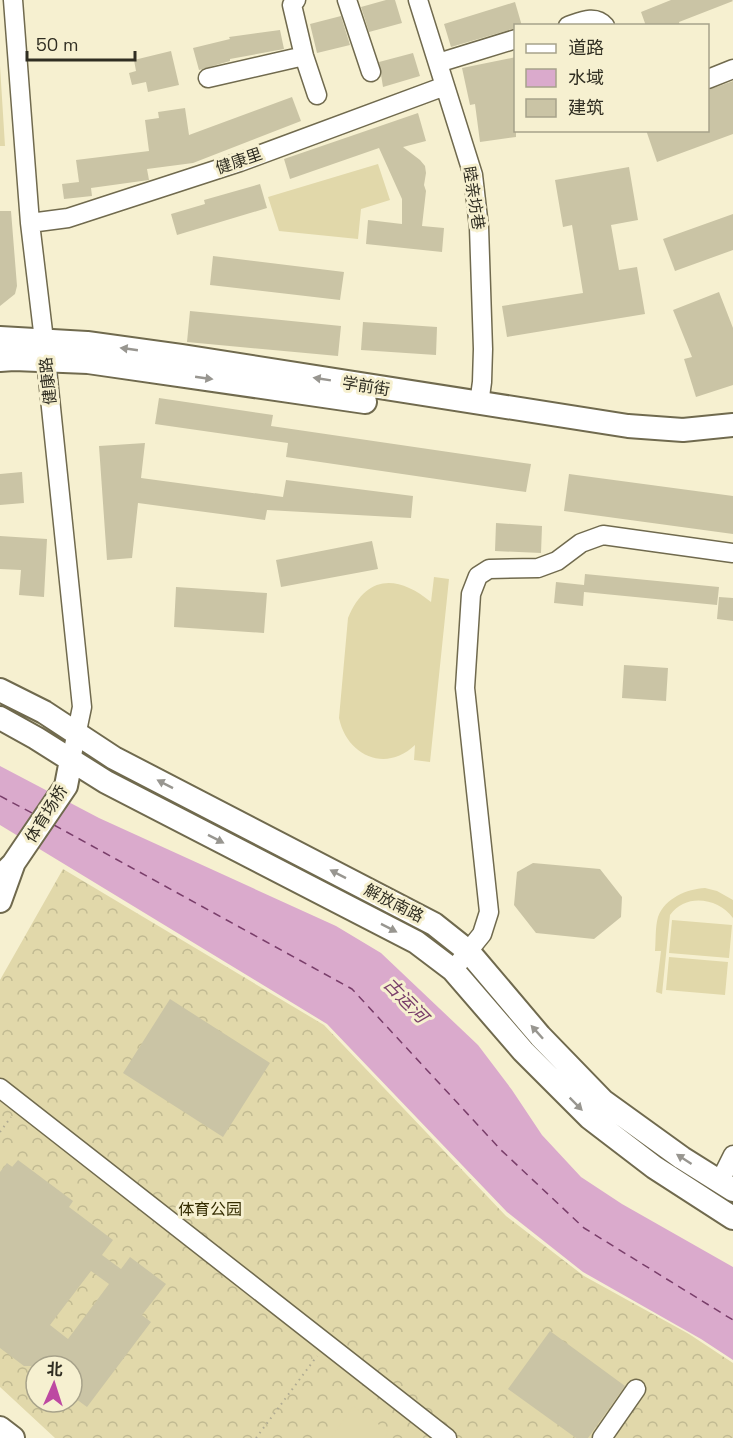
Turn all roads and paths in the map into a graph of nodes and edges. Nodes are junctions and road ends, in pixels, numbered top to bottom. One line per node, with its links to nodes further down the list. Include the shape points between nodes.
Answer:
1 (13, 0): 16 (street, 健康路)
2 (296, 0): 8 (street, via 292,5)
3 (346, 0): 11 (street)
4 (418, 0): 9 (street, 睦亲坊巷)
5 (574, 24): 6 (street, via 591,19)
6 (603, 24)
7 (514, 40): 9 (street)
8 (304, 56): 12 (street); 15 (street)
9 (438, 63): 14 (street, 睦亲坊巷)
10 (733, 69): 13 (street)
11 (371, 72)
12 (208, 78)
13 (709, 79)
14 (445, 86): 16 (street, 健康里, via 240,162 68,218); 20 (street, 睦亲坊巷, via 473,175 479,227 483,350)
15 (317, 95)
16 (30, 223): 18 (street, 健康路)
17 (0, 338): 18 (main road, 学前街)
18 (45, 350): 19 (main road, 学前街); 20 (main road, 学前街, one-way to 18, via 87,343); 22 (main road, 学前街, one-way to 22, via 88,362 621,440 679,444); 26 (street, 健康路, via 82,707)
19 (0, 360)
20 (479, 404): 21 (main road, 学前街, via 628,426 683,430)
21 (733, 425)
22 (733, 440)
23 (733, 553): 30 (street, via 603,535 538,568 489,569 478,576 471,594 465,688 489,912 482,934)
24 (0, 690): 26 (main road, 解放南路)
25 (0, 718): 27 (main road, 解放南路)
26 (76, 733): 27 (street, 健康路); 30 (main road, 解放南路, one-way to 26, via 434,924 114,758)
27 (71, 760): 28 (main road, 体育场桥, via 66,786); 31 (main road, 解放南路, one-way to 31, via 106,782 416,942)
28 (6, 871): 29 (main road)
29 (0, 901)
30 (468, 951): 31 (street); 34 (main road, 解放南路, one-way to 30, via 603,1101 540,1036)
31 (453, 970): 35 (main road, 解放南路, one-way to 35, via 523,1051 590,1118 654,1167)
32 (2, 1094): 36 (street)
33 (733, 1155): 34 (street)
34 (726, 1186)
35 (733, 1218)
36 (327, 1344): 40 (path); 41 (street)
37 (636, 1389): 42 (street)
38 (0, 1428): 39 (main road)
39 (13, 1438)
40 (256, 1438)
41 (447, 1438)
42 (602, 1438)

